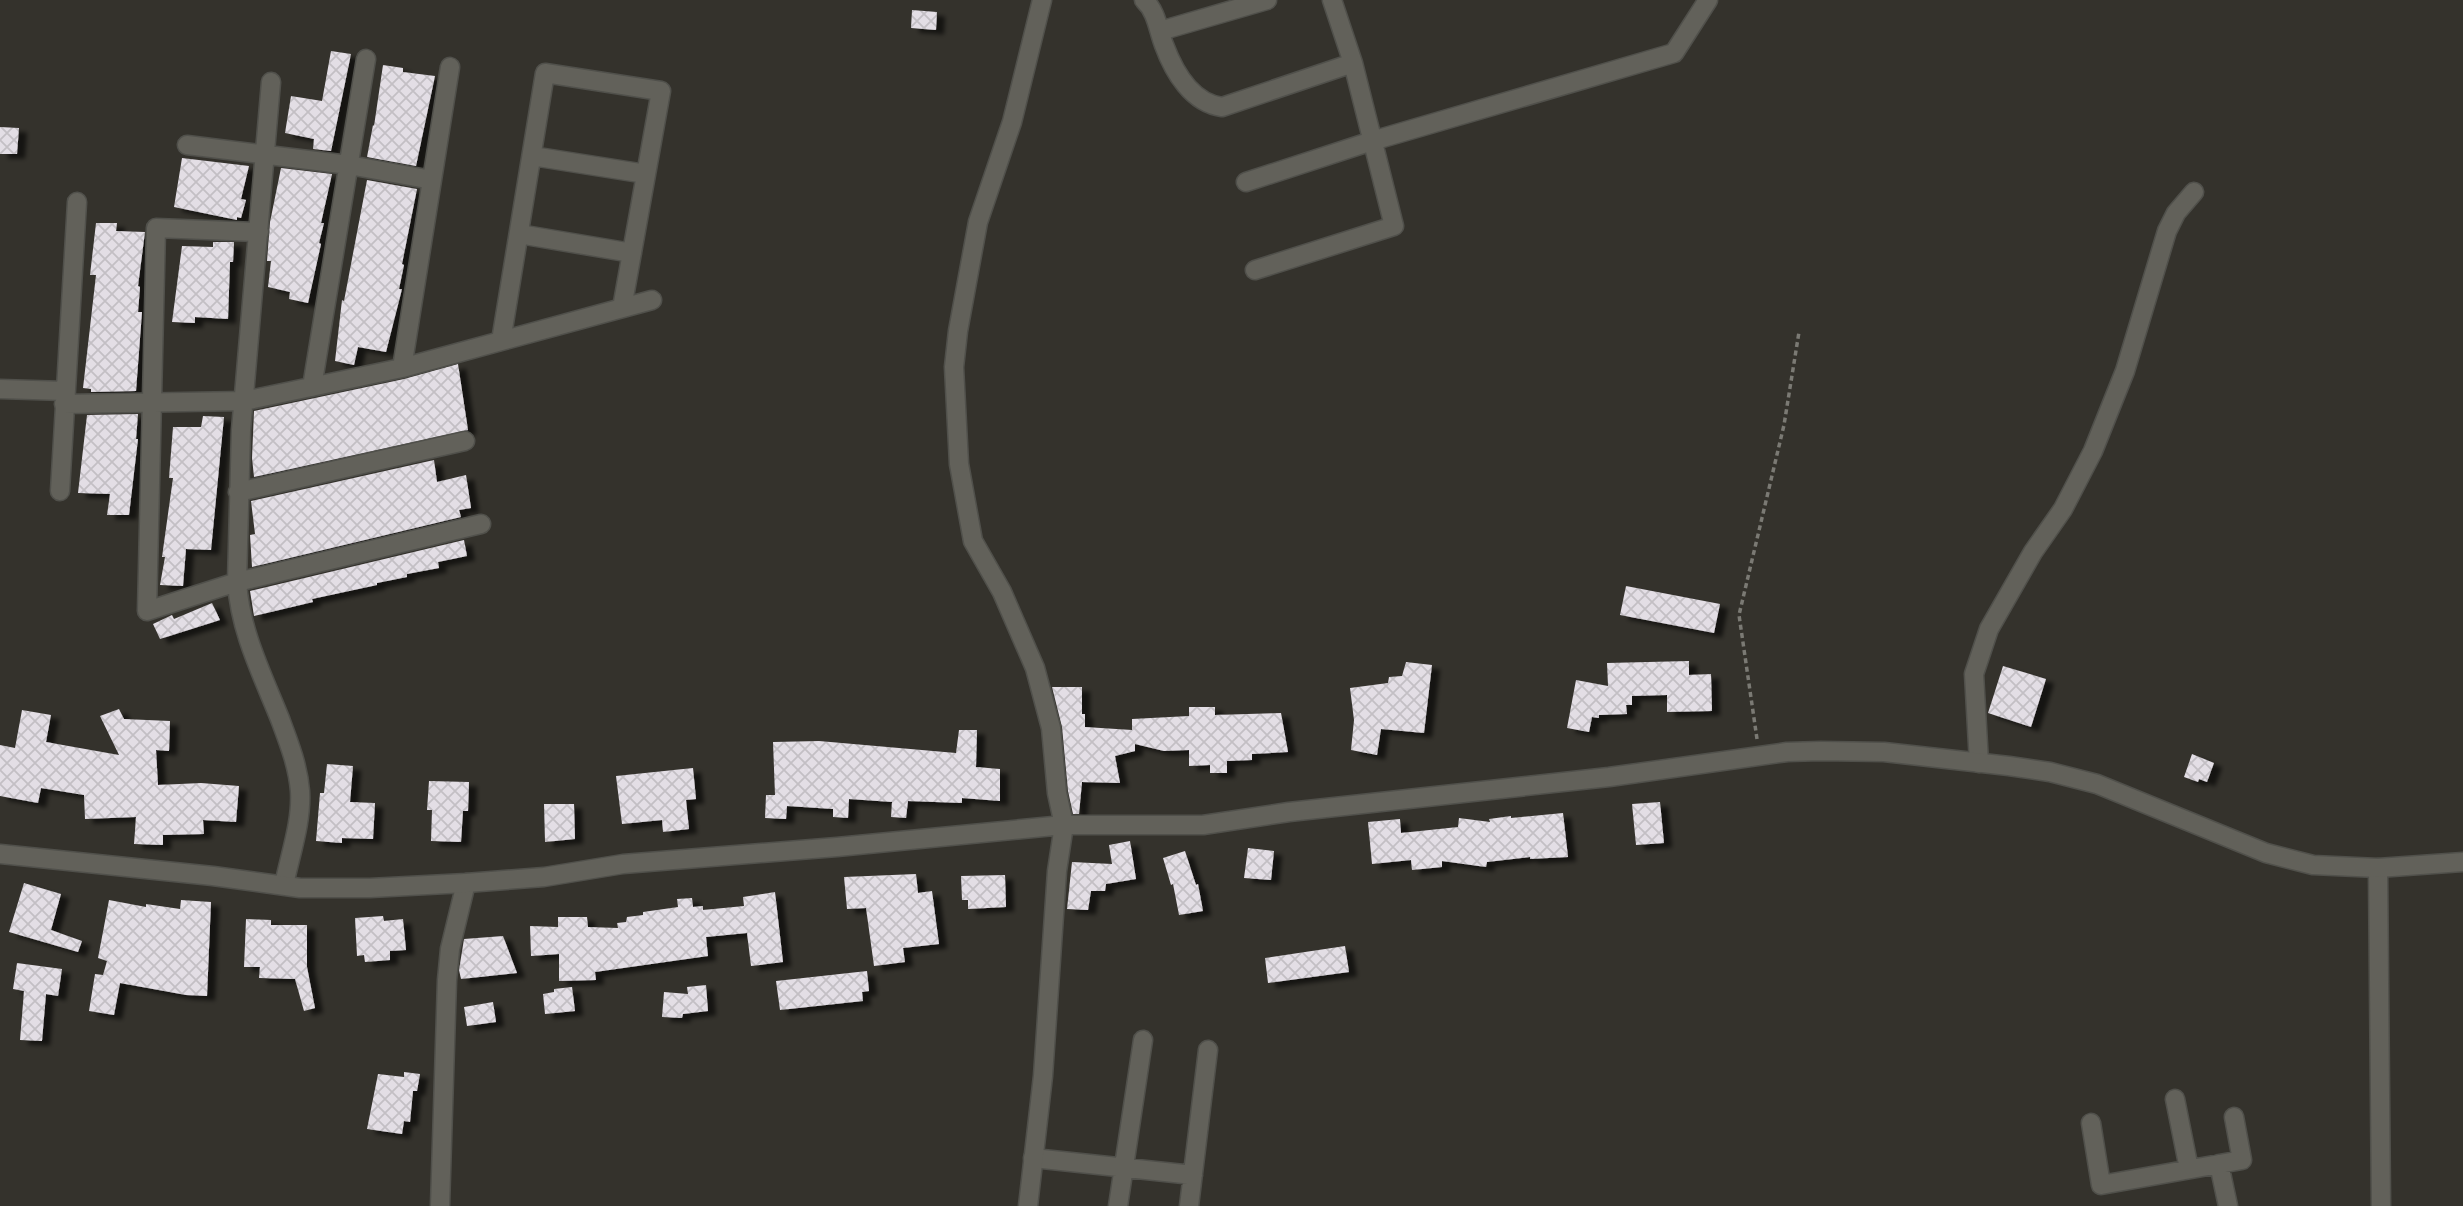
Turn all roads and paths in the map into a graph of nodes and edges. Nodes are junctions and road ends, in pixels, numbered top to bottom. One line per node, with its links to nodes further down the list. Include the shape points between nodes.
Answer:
1 (1042, 0): 42 (street, via 1012,122 978,222 954,367 959,464 973,541 1002,592 1035,668 1051,728)
2 (1144, 0): 6 (street)
3 (1267, 0): 6 (street)
4 (1332, 0): 8 (street)
5 (1708, 0): 11 (street, via 1674,53)
6 (1160, 31): 8 (street, via 1180,78 1210,106 1222,107)
7 (366, 59): 15 (street)
8 (1353, 63): 11 (street)
9 (450, 67): 17 (street)
10 (271, 82): 13 (street)
11 (1373, 141): 18 (street); 24 (street, via 1394,226)
12 (187, 145): 13 (street)
13 (266, 156): 15 (street); 21 (street)
14 (531, 156): 16 (street); 16 (street, via 545,73 661,91); 22 (street)
15 (349, 165): 17 (street); 30 (street)
16 (646, 174): 23 (street)
17 (432, 180): 29 (street)
18 (1245, 182)
19 (2194, 192): 41 (street, via 2167,231 2125,371 2093,451 1989,629 1974,674)
20 (77, 202): 32 (street)
21 (259, 232): 33 (street); 34 (street, via 156,228)
22 (519, 234): 23 (street); 28 (street)
23 (632, 253): 26 (street)
24 (1255, 270)
25 (652, 300): 26 (street)
26 (622, 308): 28 (street)
27 (1799, 332): 40 (path, via 1784,425 1739,615)
28 (501, 341): 29 (street)
29 (402, 368): 30 (street)
30 (312, 387): 33 (street)
31 (0, 389): 32 (street)
32 (64, 397): 34 (street); 36 (street)
33 (244, 401): 34 (street); 37 (street)
34 (152, 402): 39 (street, via 147,611)
35 (465, 441): 37 (street)
36 (60, 491)
37 (238, 492): 39 (street)
38 (481, 524): 39 (street)
39 (237, 582): 47 (street, via 247,638 293,754 299,787 300,809)
40 (1759, 755): 41 (street, via 1884,752); 42 (street, via 1203,825)
41 (1979, 763): 45 (street, via 2050,772 2097,784 2292,860)
42 (1064, 825): 46 (street, via 623,864); 53 (street)
43 (0, 854): 47 (street)
44 (2463, 862): 45 (street)
45 (2378, 868): 63 (street)
46 (466, 884): 47 (street); 58 (street, via 447,980)
47 (284, 886)
48 (1143, 1041): 55 (street)
49 (1208, 1050): 57 (street)
50 (2175, 1099): 56 (street)
51 (2234, 1117): 54 (street, via 2242,1160)
52 (2091, 1122): 56 (street, via 2101,1185)
53 (1033, 1158): 55 (street); 59 (street)
54 (2219, 1164): 56 (street); 62 (street)
55 (1124, 1168): 57 (street); 60 (street)
56 (2189, 1169)
57 (1193, 1175): 61 (street)
58 (440, 1206)
59 (1028, 1206)
60 (1118, 1206)
61 (1189, 1206)
62 (2228, 1206)
63 (2381, 1206)

